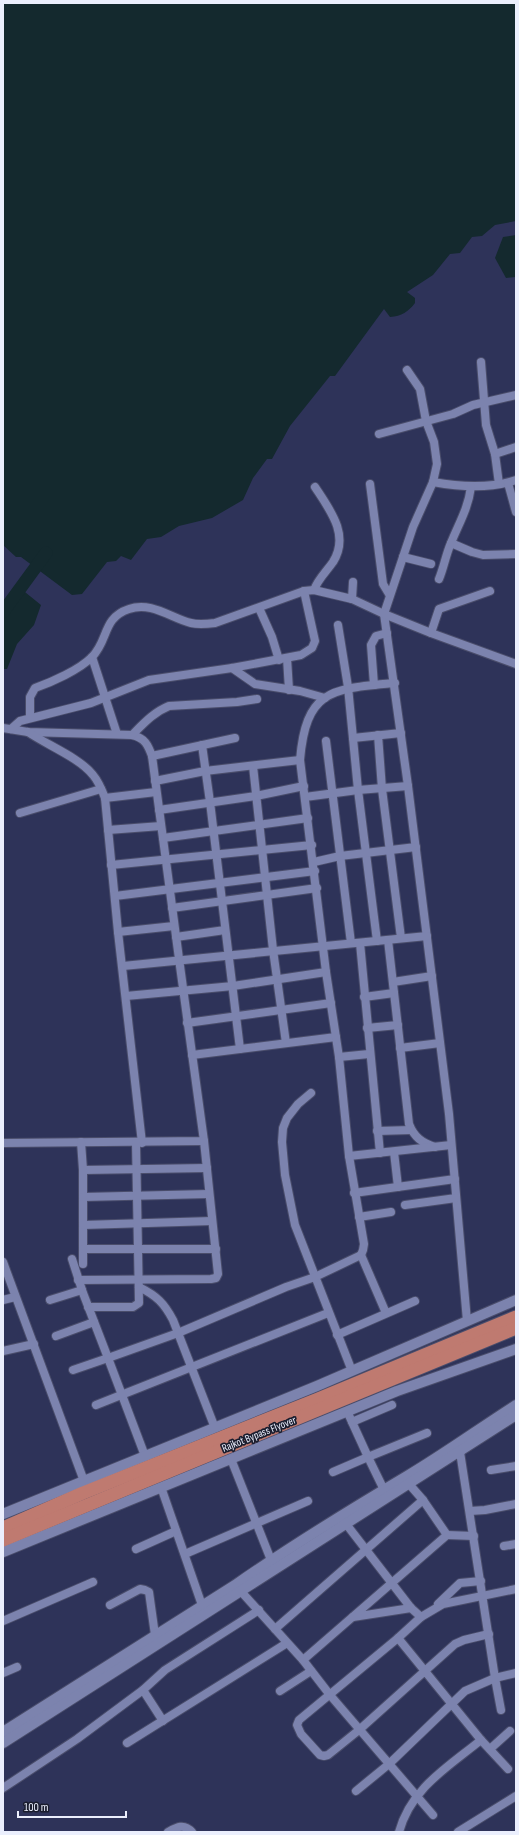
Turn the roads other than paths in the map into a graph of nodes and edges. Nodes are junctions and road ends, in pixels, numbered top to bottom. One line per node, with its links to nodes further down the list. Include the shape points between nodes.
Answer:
1 (481, 362): 4 (street)
2 (406, 370): 5 (street, via 420,389)
3 (516, 395): 4 (street)
4 (484, 404): 5 (street, via 473,405 453,414); 8 (street, via 486,425)
5 (426, 421): 6 (street); 9 (street, via 436,454 437,464)
6 (379, 434)
7 (516, 447): 8 (street)
8 (495, 454): 12 (street)
9 (433, 482): 14 (street); 18 (street, via 413,526)
10 (512, 482): 12 (street); 15 (street)
11 (370, 484): 25 (street, via 383,584)
12 (499, 484): 14 (street)
13 (315, 486): 22 (street, via 338,529 340,547 334,561)
14 (471, 487): 16 (street, via 467,509)
15 (516, 512)
16 (451, 543): 17 (street, via 483,555); 20 (street)
17 (516, 554)
18 (403, 557): 19 (street); 25 (street)
19 (431, 564)
20 (440, 578)
21 (353, 582): 26 (street)
22 (314, 590): 23 (street); 26 (street)
23 (304, 591): 27 (street); 33 (street, via 315,641 308,652)
24 (490, 591): 31 (street, via 439,609)
25 (390, 594): 28 (street)
26 (352, 599): 28 (street)
27 (259, 608): 32 (street, via 215,623 202,624 191,623 154,609 129,609 110,620 105,637); 33 (street)
28 (384, 614): 30 (street); 31 (street)
29 (338, 625): 38 (street)
30 (387, 633): 36 (street); 37 (street, via 376,636 371,645)
31 (431, 633): 34 (street)
32 (92, 657): 40 (street); 43 (street, via 64,675 35,688 30,697)
33 (283, 659): 35 (street); 39 (street)
34 (516, 664)
35 (232, 668): 39 (street, via 255,684); 40 (street, via 148,680)
36 (395, 683): 37 (street); 46 (street)
37 (374, 685): 38 (street)
38 (348, 687): 41 (street); 51 (street)
39 (289, 690): 41 (street)
40 (106, 697): 43 (street, via 92,703); 47 (street)
41 (325, 698): 55 (street, via 316,706 305,726)
42 (257, 699): 48 (street, via 169,706 147,719)
43 (30, 718): 44 (street)
44 (7, 729): 45 (street)
45 (28, 732): 47 (street); 62 (street, via 75,760 92,774)
46 (401, 733): 49 (street); 60 (street)
47 (117, 734): 48 (street)
48 (132, 735): 54 (street, via 139,736 145,741)
49 (378, 735): 51 (street); 61 (street)
50 (235, 738): 53 (street)
51 (352, 738): 63 (street)
52 (326, 741): 65 (street)
53 (202, 745): 54 (street); 57 (street)
54 (152, 756): 58 (street)
55 (300, 760): 56 (street); 59 (street)
56 (253, 766): 57 (street); 66 (street)
57 (205, 771): 58 (street); 69 (street)
58 (155, 781): 64 (street)
59 (304, 786): 66 (street); 67 (street)
60 (408, 786): 61 (street); 79 (street)
61 (382, 788): 63 (street); 81 (street)
62 (102, 789): 68 (street); 71 (street)
63 (358, 790): 65 (street); 82 (street)
64 (156, 792): 68 (street); 70 (street)
65 (333, 794): 67 (street); 84 (street)
66 (256, 796): 69 (street); 74 (street)
67 (305, 797): 72 (street)
68 (105, 798): 75 (street)
69 (210, 802): 70 (street); 76 (street)
70 (159, 810): 73 (street)
71 (20, 813)
72 (308, 818): 74 (street); 78 (street)
73 (161, 826): 75 (street); 77 (street)
74 (259, 826): 76 (street); 80 (street)
75 (108, 830): 87 (street)
76 (214, 831): 77 (street); 83 (street)
77 (163, 838): 85 (street)
78 (312, 845): 80 (street); 86 (street)
79 (416, 847): 81 (street); 100 (street)
80 (262, 850): 83 (street); 89 (street)
81 (390, 851): 82 (street); 102 (street)
82 (366, 853): 84 (street); 104 (street)
83 (216, 855): 85 (street); 90 (street)
84 (340, 856): 86 (street); 105 (street)
85 (165, 859): 87 (street); 92 (street)
86 (314, 862): 88 (street)
87 (111, 864): 94 (street)
88 (315, 871): 89 (street); 91 (street)
89 (265, 878): 90 (street); 93 (street)
90 (220, 882): 92 (street); 95 (street)
91 (317, 888): 93 (street); 107 (street)
92 (169, 890): 94 (street); 96 (street)
93 (267, 895): 95 (street); 108 (street)
94 (115, 896): 99 (street)
95 (222, 902): 96 (street); 98 (street)
96 (172, 908): 97 (street)
97 (174, 926): 99 (street); 101 (street)
98 (225, 930): 101 (street); 109 (street)
99 (118, 932): 111 (street)
100 (427, 936): 102 (street); 113 (street)
101 (176, 937): 110 (street)
102 (401, 938): 103 (street)
103 (388, 940): 104 (street); 115 (street)
104 (377, 941): 106 (street)
105 (351, 943): 106 (street); 107 (street)
106 (360, 943): 120 (street)
107 (324, 945): 108 (street); 112 (street)
108 (274, 950): 109 (street); 114 (street)
109 (229, 956): 110 (street); 116 (street)
110 (179, 960): 111 (street); 117 (street)
111 (123, 966): 119 (street)
112 (326, 972): 114 (street); 121 (street)
113 (432, 976): 115 (street); 129 (street)
114 (278, 980): 116 (street); 122 (street)
115 (393, 982): 118 (street)
116 (233, 986): 117 (street); 123 (street)
117 (183, 990): 119 (street); 124 (street)
118 (394, 993): 120 (street); 125 (street)
119 (126, 996): 141 (street)
120 (364, 997): 126 (street)
121 (331, 1003): 122 (street); 127 (street)
122 (282, 1010): 123 (street); 128 (street)
123 (236, 1016): 124 (street); 131 (street)
124 (188, 1023): 133 (street)
125 (398, 1025): 126 (street); 130 (street)
126 (367, 1028): 132 (street)
127 (336, 1037): 128 (street); 134 (street)
128 (286, 1043): 131 (street)
129 (440, 1043): 130 (street); 142 (street)
130 (400, 1048): 136 (street)
131 (240, 1049): 133 (street)
132 (369, 1054): 134 (street); 137 (street)
133 (192, 1055): 138 (street)
134 (339, 1057): 146 (street)
135 (311, 1093): 170 (street, via 287,1118 282,1142 284,1175 293,1219)
136 (411, 1130): 137 (street); 143 (street, via 422,1142)
137 (377, 1132): 145 (street)
138 (204, 1141): 141 (street); 148 (street)
139 (80, 1142): 140 (street); 141 (street); 149 (street)
140 (3, 1143)
141 (139, 1143): 147 (street)
142 (451, 1145): 143 (street); 150 (street)
143 (435, 1147): 144 (street)
144 (394, 1152): 145 (street); 151 (street)
145 (380, 1153): 146 (street)
146 (349, 1156): 152 (street)
147 (137, 1168): 148 (street); 149 (street); 154 (street)
148 (207, 1168): 153 (street)
149 (83, 1170): 155 (street)
150 (455, 1180): 151 (street); 156 (street)
151 (398, 1187): 152 (street)
152 (354, 1193): 159 (street)
153 (209, 1194): 154 (street); 160 (street)
154 (137, 1196): 155 (street); 161 (street)
155 (83, 1197): 162 (street)
156 (456, 1198): 157 (street); 183 (street)
157 (405, 1204)
158 (391, 1212): 159 (street)
159 (359, 1217): 166 (street, via 364,1244)
160 (212, 1221): 161 (street); 164 (street)
161 (137, 1224): 162 (street); 165 (street)
162 (83, 1225): 163 (street)
163 (83, 1249): 165 (street); 169 (street)
164 (216, 1249): 165 (street); 172 (street, via 216,1278)
165 (138, 1250): 172 (street)
166 (361, 1255): 170 (street); 181 (street)
167 (72, 1259): 171 (street)
168 (3, 1262): 174 (street)
169 (83, 1264)
170 (315, 1277): 180 (street); 186 (street)
171 (78, 1280): 172 (street); 173 (street)
172 (139, 1283): 179 (street, via 139,1303 133,1307); 186 (street, via 166,1305)
173 (82, 1290): 176 (street); 179 (street)
174 (15, 1297): 175 (street); 189 (street)
175 (3, 1300)
176 (50, 1300)
177 (516, 1300): 183 (street)
178 (415, 1301): 181 (street)
179 (88, 1308): 184 (street)
180 (328, 1313): 187 (street); 194 (street)
181 (386, 1313): 187 (street)
182 (516, 1317): 192 (highway, Rajkot Bypass Flyover)
183 (468, 1321): 196 (street)
184 (94, 1322): 188 (street); 193 (street)
185 (516, 1328): 192 (highway, Rajkot Bypass Flyover)
186 (178, 1333): 193 (street); 194 (street)
187 (337, 1335): 196 (street)
188 (56, 1336)
189 (34, 1344): 191 (street); 213 (street)
190 (516, 1349): 201 (street)
191 (3, 1351)
192 (449, 1351): 224 (highway, Rajkot Bypass Flyover, via 83,1493); 228 (highway, Rajkot Bypass Flyover)
193 (108, 1358): 195 (street); 197 (street)
194 (191, 1368): 197 (street); 204 (street)
195 (73, 1370)
196 (352, 1371): 204 (street)
197 (122, 1396): 198 (street); 207 (street)
198 (96, 1405)
199 (392, 1405): 203 (street)
200 (516, 1405): 202 (street)
201 (347, 1411): 203 (street); 209 (street)
202 (510, 1419): 206 (street)
203 (352, 1422): 208 (street)
204 (215, 1428): 207 (street)
205 (427, 1433): 208 (street)
206 (458, 1448): 214 (street); 216 (street, via 406,1476); 220 (street)
207 (145, 1456): 213 (street)
208 (368, 1457): 212 (street); 216 (street)
209 (231, 1459): 215 (street); 223 (street)
210 (516, 1466): 211 (street)
211 (491, 1470)
212 (333, 1472)
213 (84, 1481): 221 (street)
214 (409, 1484): 216 (street); 217 (street)
215 (161, 1487): 225 (street); 233 (street)
216 (385, 1493): 222 (street)
217 (423, 1500): 226 (street); 231 (street)
218 (308, 1501): 223 (street)
219 (516, 1504): 220 (street)
220 (470, 1511): 227 (street)
221 (3, 1514)
222 (343, 1520): 231 (street); 235 (street); 239 (street)
223 (257, 1522): 234 (street); 235 (street)
224 (3, 1528)
225 (176, 1531): 232 (street); 234 (street)
226 (447, 1535): 227 (street); 238 (street)
227 (474, 1536): 236 (street)
228 (3, 1540)
229 (516, 1544): 230 (street)
230 (504, 1546)
231 (366, 1548): 238 (street); 250 (street)
232 (136, 1549)
233 (3, 1552)
234 (184, 1554): 246 (street)
235 (271, 1560): 239 (street)
236 (481, 1581): 241 (street); 244 (street, via 460,1583)
237 (93, 1582): 249 (street)
238 (392, 1583): 243 (street); 247 (street)
239 (238, 1588): 245 (street); 246 (street)
240 (516, 1589): 241 (street)
241 (483, 1595): 244 (street, via 450,1601); 251 (street)
242 (110, 1605): 252 (street, via 140,1589 145,1590 148,1592)
243 (411, 1608): 247 (street); 248 (street)
244 (433, 1608): 248 (street)
245 (259, 1610): 250 (street); 262 (street, via 165,1670)
246 (203, 1611): 252 (street); 272 (street)
247 (352, 1617): 255 (street)
248 (421, 1617): 253 (street)
249 (3, 1621)
250 (275, 1629): 254 (street)
251 (489, 1634): 257 (street, via 460,1641); 261 (street)
252 (155, 1635): 270 (street)
253 (398, 1638): 257 (street); 264 (street)
254 (287, 1643): 255 (street); 267 (street)
255 (303, 1660): 258 (street)
256 (17, 1667): 259 (street)
257 (426, 1670): 265 (street); 268 (street)
258 (311, 1671): 263 (street); 264 (street)
259 (3, 1672)
260 (516, 1673): 261 (street)
261 (495, 1678): 265 (street, via 470,1688); 266 (street)
262 (143, 1690): 267 (street); 277 (street, via 77,1739)
263 (280, 1691)
264 (330, 1695): 268 (street); 268 (street, via 299,1720 297,1724 301,1734 324,1756)
265 (453, 1704): 271 (street); 275 (street)
266 (501, 1710)
267 (163, 1721): 273 (street)
268 (359, 1730): 275 (street)
269 (510, 1731): 274 (street)
270 (3, 1732)
271 (481, 1740): 274 (street); 279 (street, via 430,1781)
272 (3, 1743)
273 (127, 1743)
274 (490, 1749): 276 (street)
275 (389, 1764): 278 (street); 279 (street)
276 (508, 1769)
277 (3, 1788)
278 (356, 1791)
279 (417, 1796): 281 (street); 284 (street, via 402,1818)
280 (516, 1796): 285 (street)
281 (433, 1814)
282 (168, 1832): 283 (street, via 186,1826)
283 (192, 1832)
284 (399, 1832)
285 (458, 1832)

